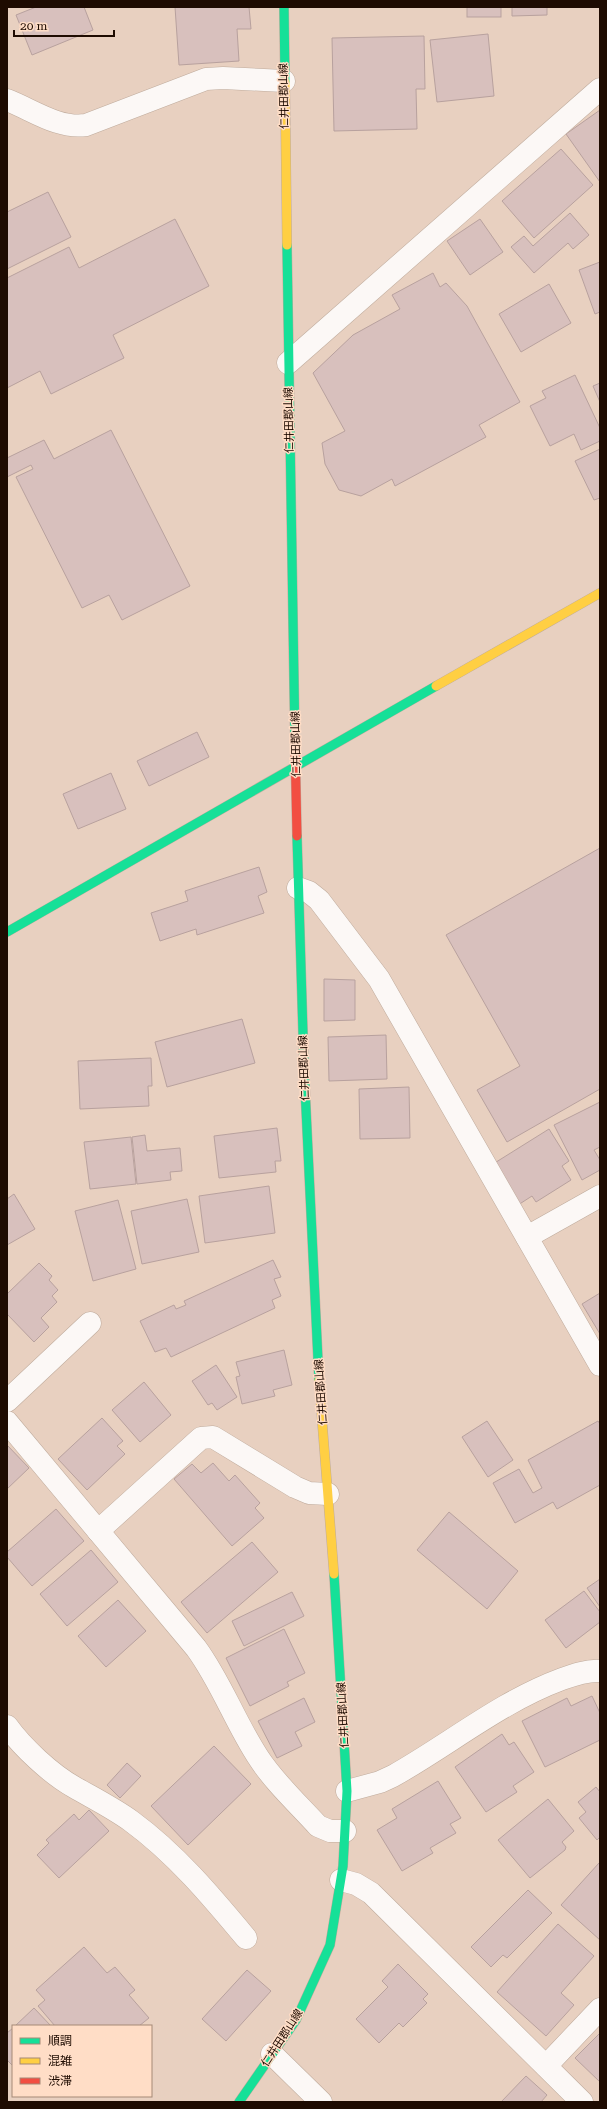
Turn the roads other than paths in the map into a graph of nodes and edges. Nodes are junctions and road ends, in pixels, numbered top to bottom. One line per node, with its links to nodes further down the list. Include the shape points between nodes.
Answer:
1 (284, 7): 2 (main road, 仁井田郡山線)
2 (284, 81): 4 (street, via 206,79 91,123 74,127); 5 (main road, 仁井田郡山線)
3 (600, 89): 5 (street)
4 (7, 100)
5 (288, 363): 7 (main road, 仁井田郡山線)
6 (600, 594): 7 (main road)
7 (297, 767): 8 (main road, 仁井田郡山線); 9 (main road)
8 (298, 888): 11 (street, via 319,900 379,979); 16 (main road, 仁井田郡山線, via 320,1396)
9 (7, 932)
10 (600, 1196): 11 (street)
11 (527, 1237): 13 (street)
12 (90, 1323): 14 (street)
13 (600, 1365)
14 (7, 1401)
15 (7, 1422): 17 (street)
16 (328, 1494): 17 (street, via 309,1493 295,1487 212,1437 201,1438); 20 (main road, 仁井田郡山線)
17 (98, 1531): 21 (street, via 209,1666 252,1749 264,1766 318,1826 330,1831)
18 (600, 1671): 20 (street, via 576,1674 533,1690 493,1712 393,1776)
19 (11, 1739): 23 (street, via 72,1787 132,1821 176,1858)
20 (347, 1791): 21 (main road, 仁井田郡山線)
21 (345, 1831): 22 (main road, 仁井田郡山線)
22 (341, 1880): 25 (main road, 仁井田郡山線, via 330,1945 296,2020); 26 (street, via 356,1884 371,1893)
23 (246, 1938)
24 (600, 2009): 26 (street)
25 (272, 2054): 27 (main road, 仁井田郡山線); 28 (street)
26 (546, 2066): 29 (street)
27 (239, 2102)
28 (321, 2102)
29 (582, 2102)

